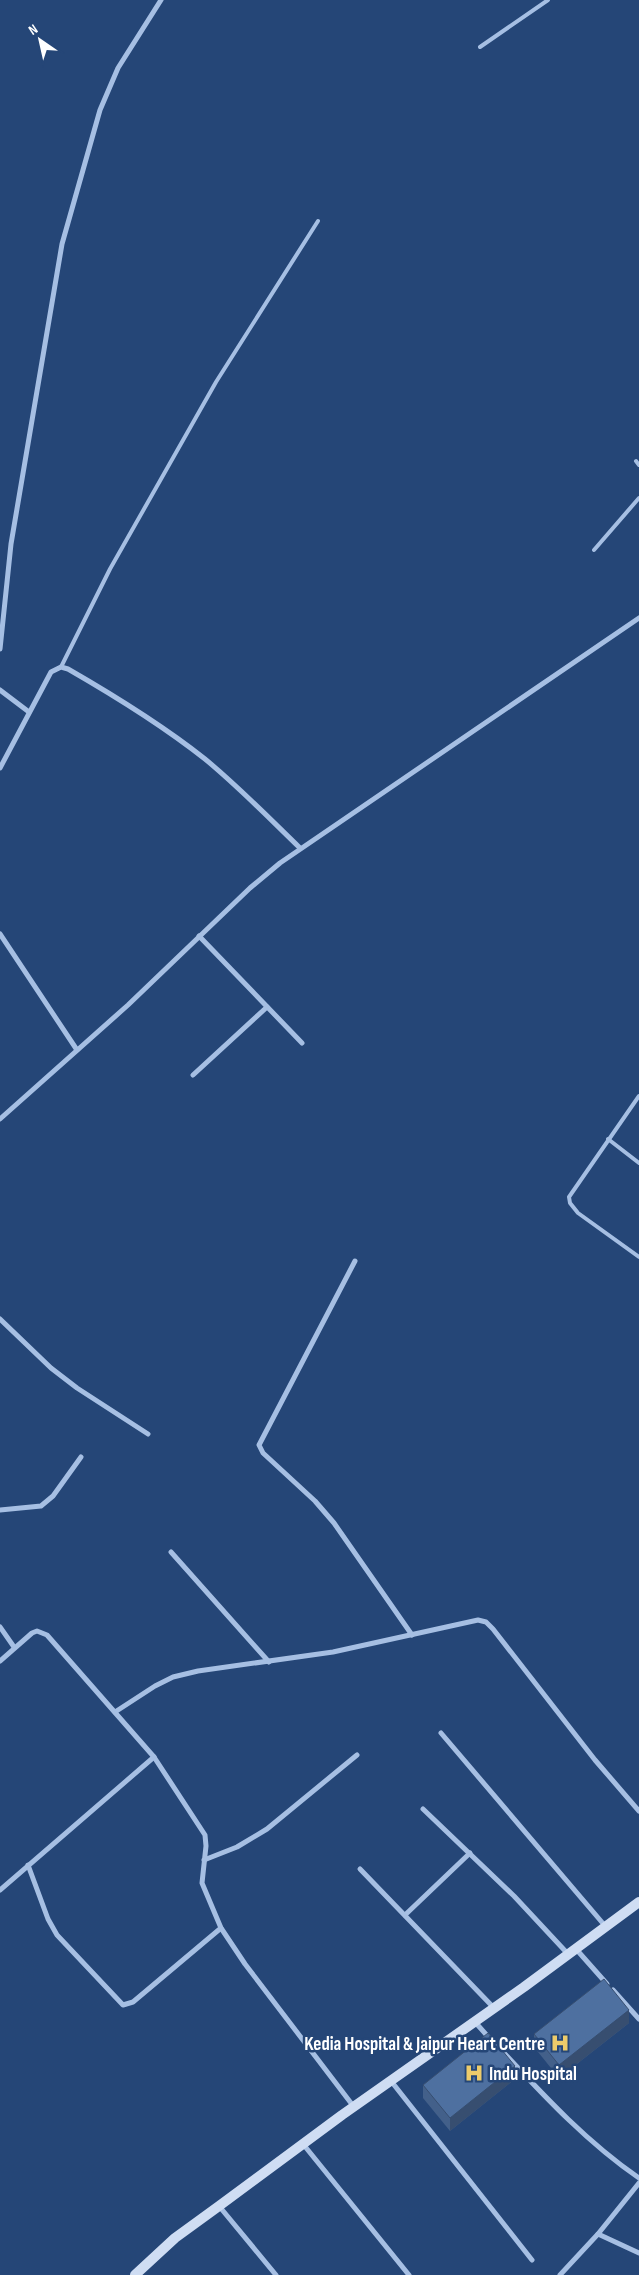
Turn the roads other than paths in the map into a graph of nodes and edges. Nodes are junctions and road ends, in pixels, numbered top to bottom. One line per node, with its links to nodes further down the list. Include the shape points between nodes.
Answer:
1 (161, 0): 8 (street, via 118,68 100,110 62,244 11,544)
2 (548, 0): 3 (lane)
3 (480, 47)
4 (318, 221): 9 (lane, via 216,382 110,570)
5 (639, 498): 6 (lane)
6 (594, 550)
7 (639, 618): 13 (street)
8 (0, 649)
9 (62, 667): 11 (street, via 51,672); 13 (street, via 121,699 204,758)
10 (0, 690): 11 (street)
11 (29, 712): 12 (street)
12 (0, 768)
13 (300, 848): 15 (street, via 250,888)
14 (0, 934): 18 (street)
15 (199, 936): 16 (street); 18 (street)
16 (267, 1007): 17 (street); 19 (street)
17 (302, 1043)
18 (77, 1050): 21 (street)
19 (193, 1075)
20 (639, 1096): 22 (lane)
21 (0, 1118)
22 (608, 1139): 23 (lane); 24 (lane, via 572,1190 570,1203 578,1213)
23 (639, 1163)
24 (639, 1257)
25 (355, 1261): 32 (street, via 259,1445 263,1453 334,1523)
26 (0, 1319): 27 (street, via 51,1368)
27 (148, 1434)
28 (81, 1457): 29 (street, via 41,1506)
29 (0, 1510)
30 (171, 1552): 35 (street)
31 (0, 1627): 33 (street)
32 (412, 1635): 35 (street); 41 (street, via 478,1620 486,1622)
33 (14, 1647): 34 (street); 36 (street, via 32,1633 47,1635)
34 (0, 1660)
35 (268, 1662): 36 (street, via 198,1670 173,1677)
36 (115, 1712): 39 (street)
37 (441, 1732): 49 (street)
38 (357, 1755): 43 (street, via 261,1833 238,1847)
39 (154, 1757): 43 (street, via 203,1830 206,1839); 44 (street)
40 (423, 1810): 42 (street)
41 (639, 1811)
42 (470, 1853): 48 (street); 51 (street)
43 (204, 1860): 50 (street, via 202,1883)
44 (28, 1865): 46 (street); 50 (street, via 57,1935 123,2005 133,2002)
45 (360, 1869): 48 (street)
46 (0, 1890)
47 (639, 1902): 49 (street)
48 (404, 1915): 52 (street)
49 (606, 1927): 51 (street)
50 (221, 1928): 58 (street)
51 (572, 1952): 52 (street); 53 (street)
52 (494, 2008): 54 (street)
53 (639, 2019)
54 (474, 2022): 55 (street); 57 (street)
55 (494, 2043)
56 (501, 2050): 60 (street, via 555,2108)
57 (391, 2080): 58 (street); 65 (street)
58 (354, 2106): 59 (street)
59 (303, 2144): 62 (street); 68 (street)
60 (639, 2178)
61 (639, 2183): 63 (street)
62 (219, 2206): 66 (street, via 175,2238); 67 (street)
63 (598, 2234): 64 (street); 69 (street)
64 (639, 2253)
65 (532, 2260)
66 (135, 2275)
67 (276, 2275)
68 (409, 2275)
69 (560, 2275)

